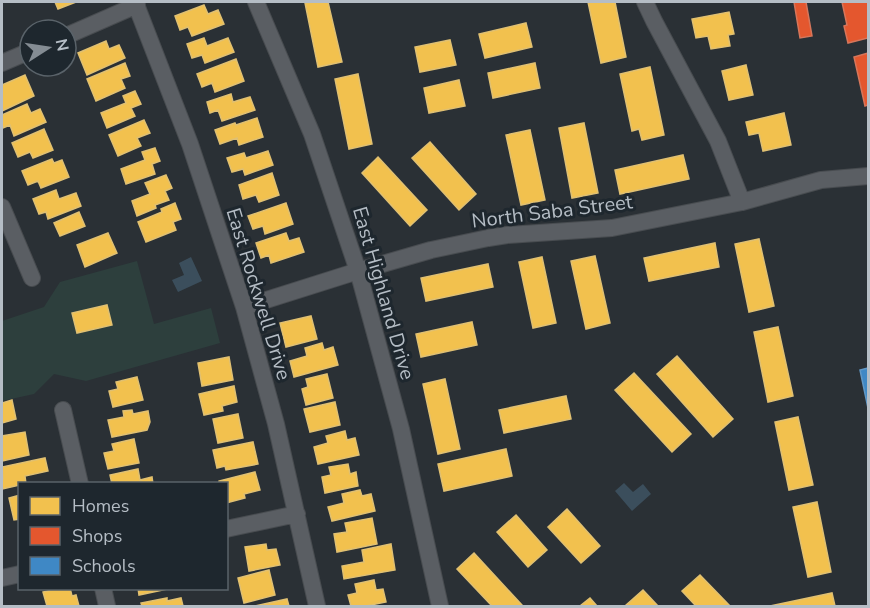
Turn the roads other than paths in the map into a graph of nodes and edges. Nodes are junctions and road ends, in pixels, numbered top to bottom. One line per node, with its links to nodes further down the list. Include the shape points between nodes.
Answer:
1 (256, 2): 10 (street, East Highland Drive, via 312,134)
2 (645, 2): 8 (street, via 718,141)
3 (136, 4): 4 (street); 12 (street, East Rockwell Drive, via 190,144)
4 (78, 31)
5 (18, 56): 6 (street)
6 (2, 63)
7 (868, 176): 8 (street, North Saba Street, via 821,180)
8 (742, 202): 10 (street, North Saba Street, via 612,228 488,238)
9 (2, 207): 11 (street)
10 (358, 271): 12 (street, North Saba Street); 22 (street, East Highland Drive, via 401,429)
11 (32, 278)
12 (244, 308): 15 (street, East Rockwell Drive)
13 (63, 410): 14 (street)
14 (80, 482)
15 (297, 514): 16 (street); 21 (street, East Rockwell Drive)
16 (228, 529)
17 (18, 574): 18 (street)
18 (2, 578)
19 (103, 590): 20 (street)
20 (107, 606)
21 (318, 606)
22 (440, 606)

